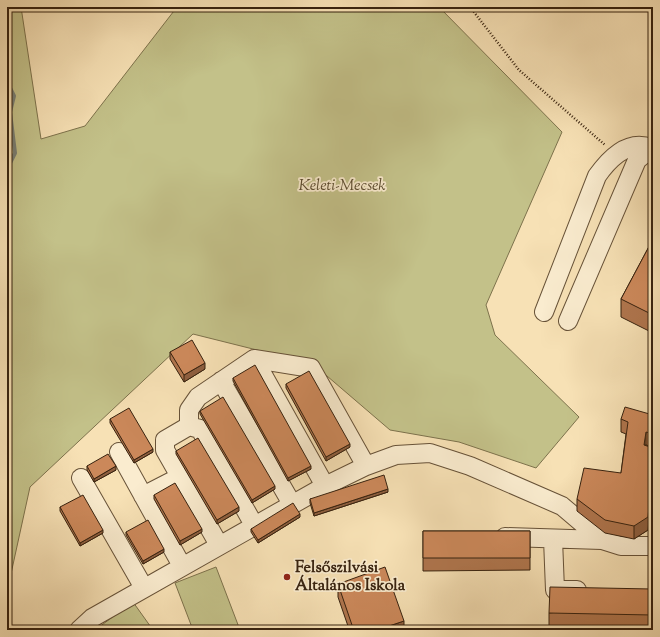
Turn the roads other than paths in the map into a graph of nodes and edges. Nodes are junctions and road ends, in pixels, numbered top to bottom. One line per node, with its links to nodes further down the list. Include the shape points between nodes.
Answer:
1 (652, 147): 2 (street, via 644,145 622,150 605,164 597,176); 3 (street, via 637,160)
2 (544, 312)
3 (568, 321)
4 (254, 359): 5 (street); 8 (street, via 311,368); 11 (street)
5 (222, 381): 6 (street, via 198,397 189,410); 13 (street)
6 (189, 426): 9 (street, via 165,440 165,450); 14 (street, via 200,429)
7 (119, 452): 12 (street)
8 (366, 466): 11 (street); 17 (street, via 396,455 430,453 516,484 562,506)
9 (180, 477): 12 (street); 18 (street)
10 (81, 478): 21 (street)
11 (325, 486): 13 (street)
12 (143, 496): 20 (street)
13 (292, 504): 14 (street)
14 (254, 525): 18 (street)
15 (490, 537): 16 (street)
16 (553, 539): 17 (street); 22 (street, via 555,590)
17 (602, 540): 19 (street, via 621,546)
18 (219, 545): 20 (street)
19 (653, 546)
20 (182, 566): 21 (street)
21 (144, 588): 23 (street, via 92,618)
22 (592, 591)
23 (79, 630)

